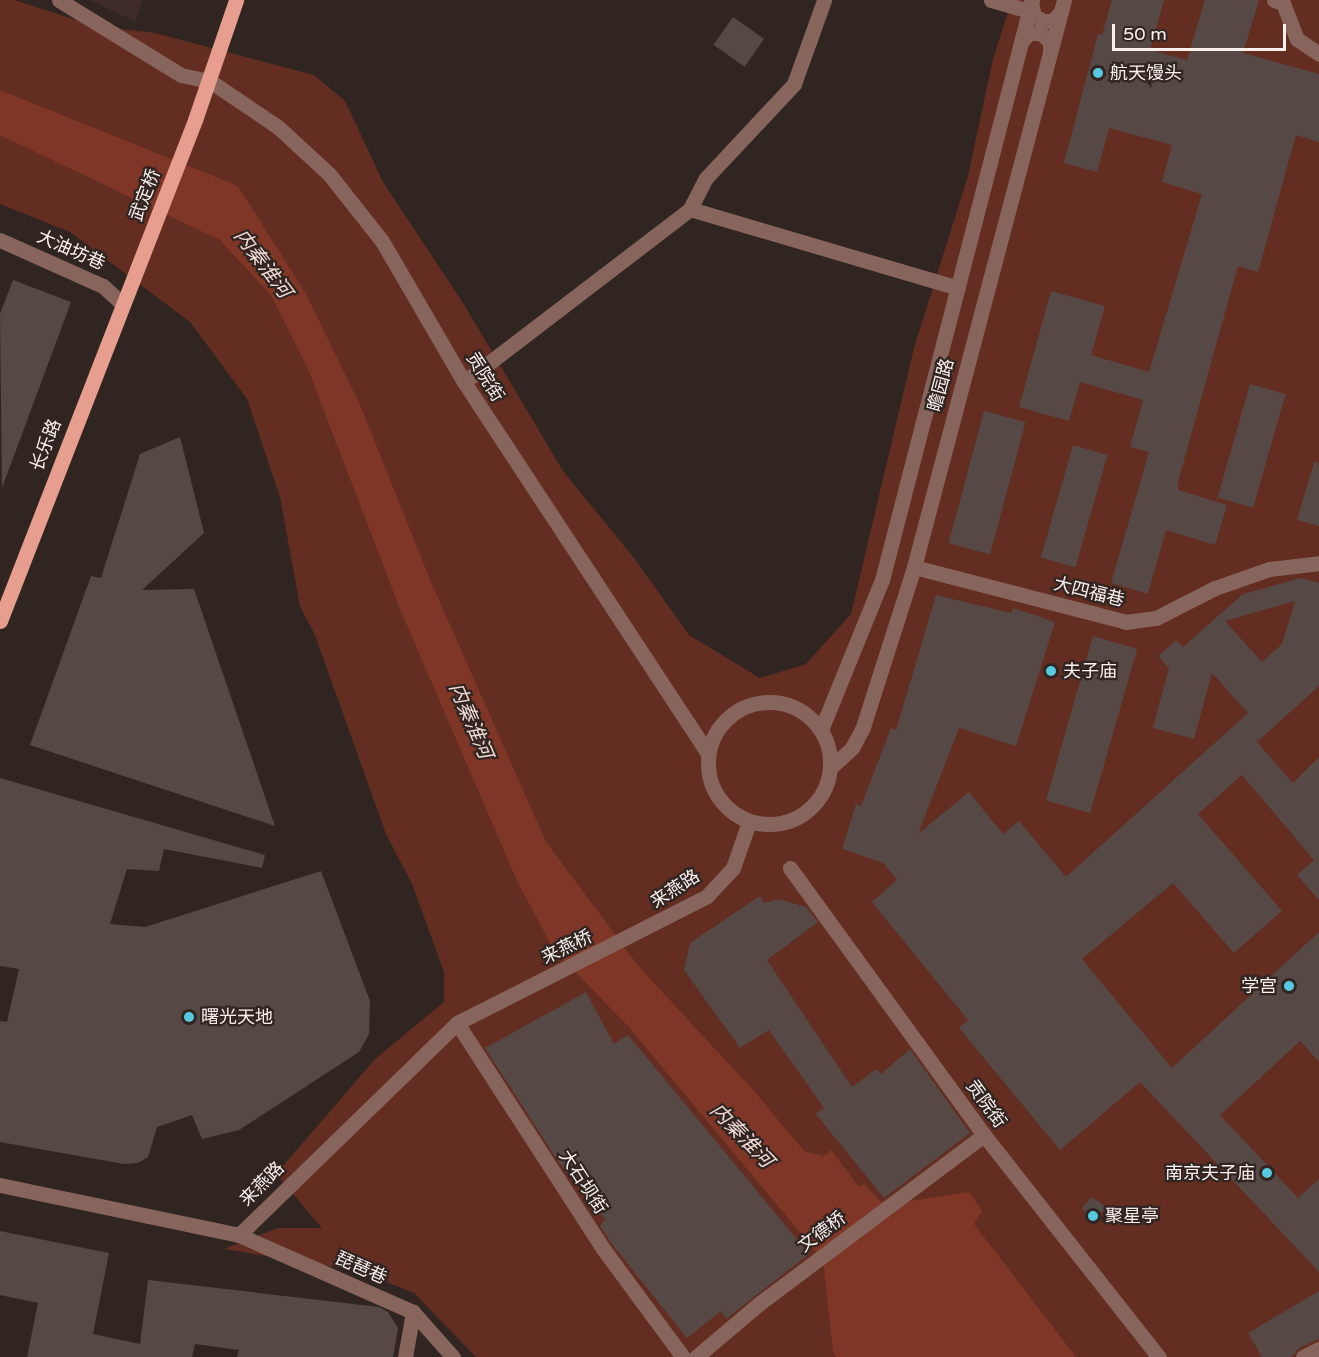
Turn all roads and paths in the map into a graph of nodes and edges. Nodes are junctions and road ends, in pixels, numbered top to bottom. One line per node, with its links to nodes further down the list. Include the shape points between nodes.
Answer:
1 (59, 0): 11 (street, 贡院街, via 181,75)
2 (236, 0): 11 (main road)
3 (824, 0): 12 (street, via 794,84 706,178)
4 (991, 0): 6 (street)
5 (1274, 0): 10 (street, via 1283,3 1297,39)
6 (1031, 4): 7 (street, via 1034,16 1043,21 1056,19); 8 (street, 瞻园路)
7 (1063, 5): 9 (street, 瞻园路)
8 (1021, 42): 9 (street, via 1029,33 1040,33 1050,41); 15 (street, 瞻园路)
9 (1050, 51): 19 (street, 瞻园路)
10 (1319, 54)
11 (210, 81): 14 (main road, 武定桥); 17 (street, 贡院街, via 278,127 329,174 382,241)
12 (690, 209): 15 (street); 17 (street)
13 (0, 240): 16 (street, 大油坊巷, via 103,286)
14 (131, 284): 16 (main road, 长乐路)
15 (958, 288): 21 (street, 瞻园路, via 882,580)
16 (121, 303): 20 (main road, 长乐路)
17 (464, 382): 22 (street, 贡院街)
18 (1319, 563): 19 (street, 大四福巷, via 1269,569 1215,588 1156,618 1126,622)
19 (914, 567): 23 (street, 瞻园路, via 863,727 852,748)
20 (0, 621)
21 (821, 730): 22 (street, via 807,714 788,704 756,703 728,717 715,733); 23 (street)
22 (708, 753): 24 (street, via 708,775 716,795 730,811)
23 (831, 767): 24 (street, via 817,802 803,815 767,825)
24 (749, 822): 26 (street, 来燕路, via 733,868 707,896)
25 (790, 868): 29 (street, 贡院街)
26 (653, 926): 27 (street, 来燕桥)
27 (498, 1003): 28 (street, 来燕路)
28 (457, 1023): 31 (street, 来燕路); 36 (street, 大石坝街, via 604,1250)
29 (984, 1135): 37 (street, 文德桥, via 760,1303); 38 (street, 贡院街)
30 (0, 1185): 31 (street, 来燕路)
31 (239, 1235): 32 (street, 琵琶巷)
32 (412, 1312): 34 (street); 35 (street, 琵琶巷)
33 (1319, 1349): 39 (street)
34 (405, 1357)
35 (453, 1357)
36 (683, 1357)
37 (696, 1357)
38 (1159, 1357)
39 (1303, 1357)

